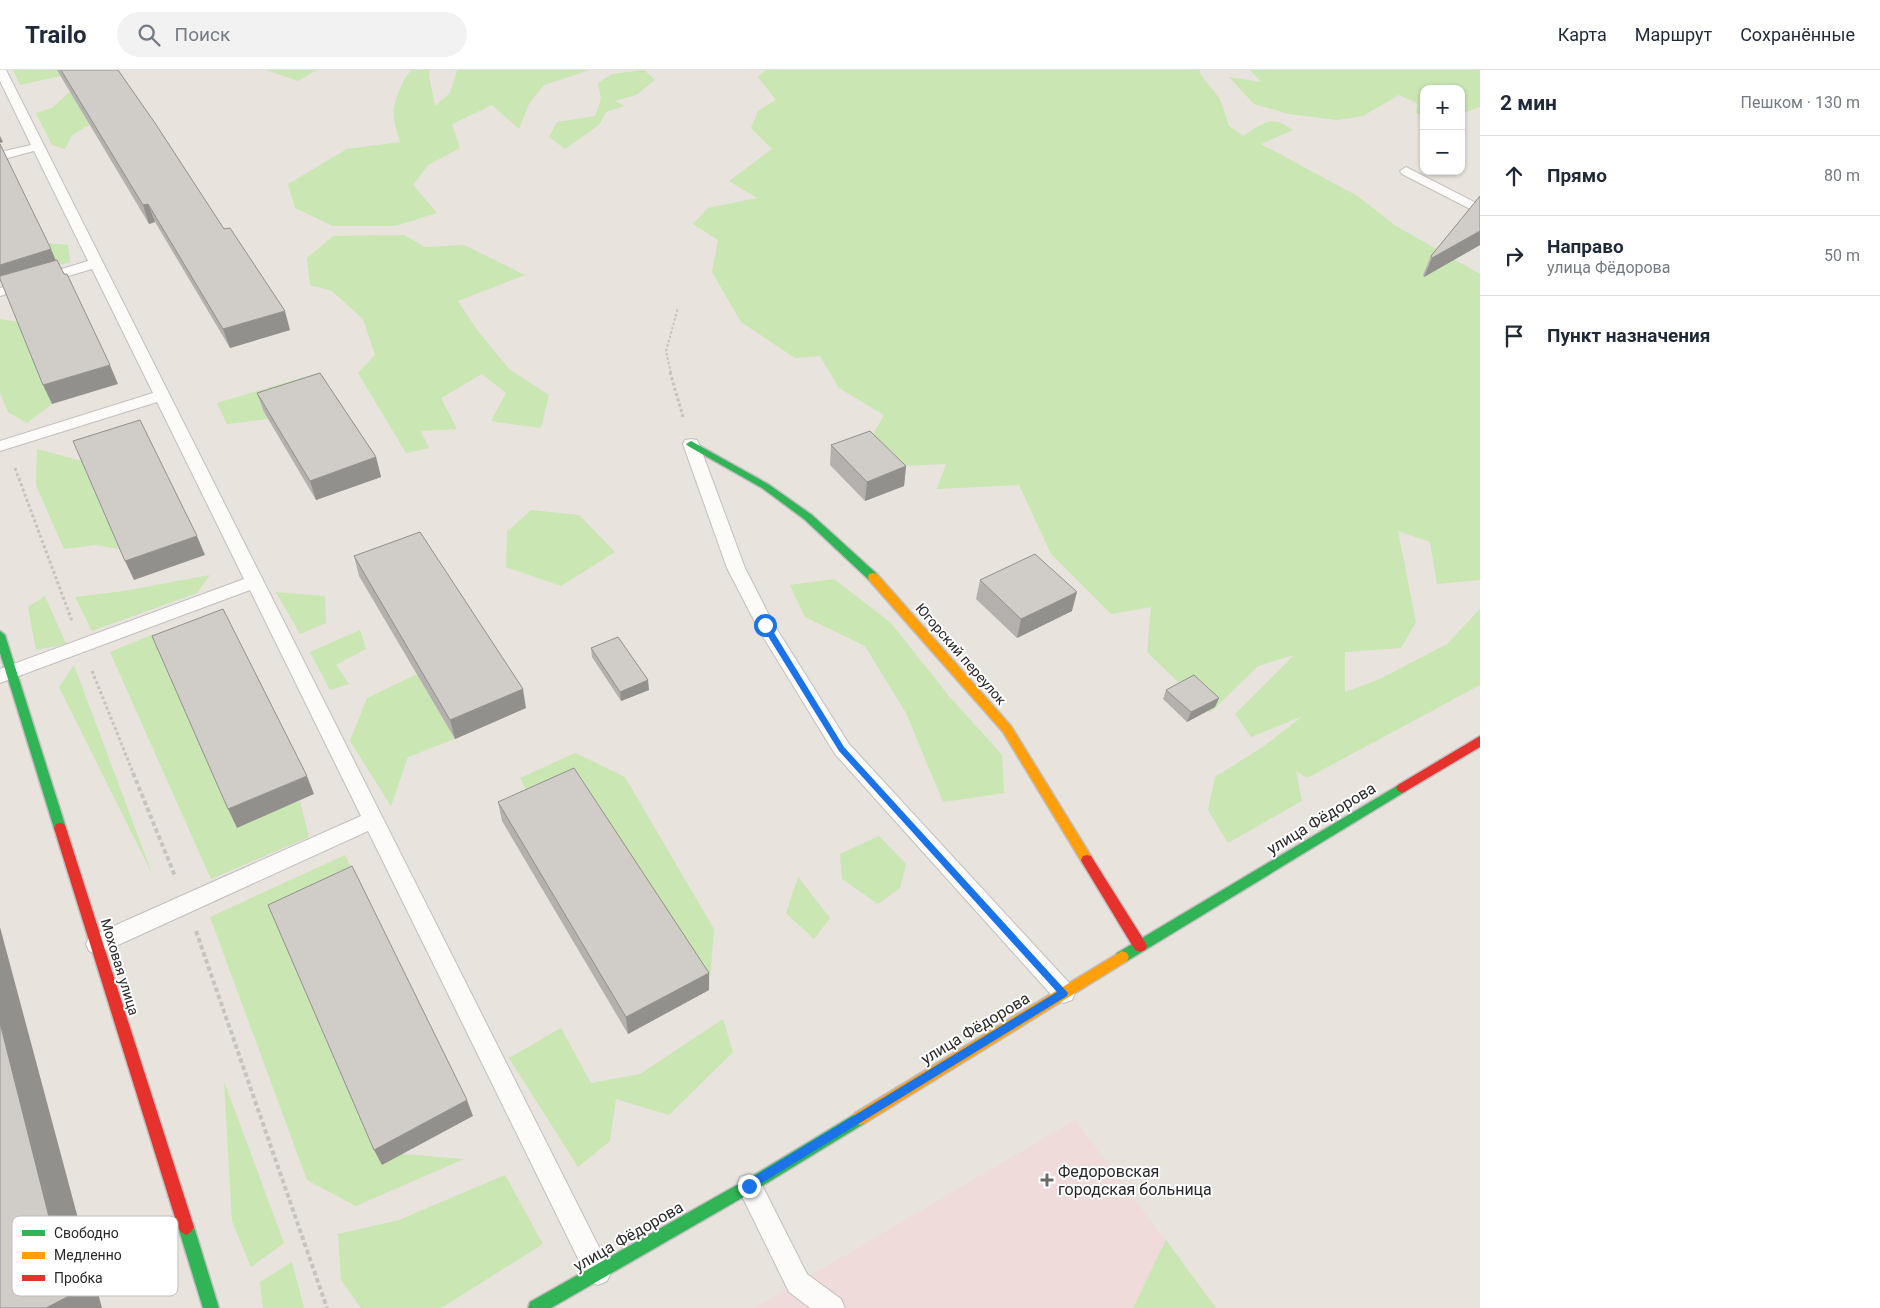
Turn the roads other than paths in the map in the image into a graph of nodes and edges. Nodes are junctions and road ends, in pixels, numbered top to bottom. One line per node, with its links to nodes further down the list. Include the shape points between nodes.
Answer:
1 (0, 70): 2 (lane)
2 (38, 146): 3 (lane); 6 (lane)
3 (0, 156)
4 (1406, 170): 5 (lane)
5 (1480, 210)
6 (96, 263): 7 (lane); 8 (lane)
7 (0, 292)
8 (162, 395): 10 (lane); 11 (lane)
9 (692, 444): 17 (street, Югорский переулок, via 765,486 808,517 872,575 1007,729); 18 (lane, via 736,568 765,625 842,749)
10 (3, 445)
11 (254, 582): 13 (lane); 15 (lane)
12 (0, 635): 13 (street, Моховая улица)
13 (6, 674): 16 (street, Моховая улица)
14 (1480, 741): 17 (street, улица Фёдорова)
15 (373, 820): 16 (lane); 20 (lane)
16 (97, 944): 21 (street, Моховая улица)
17 (1140, 946): 18 (street, улица Фёдорова)
18 (1064, 993): 19 (street, улица Фёдорова)
19 (749, 1186): 20 (street, улица Фёдорова); 23 (lane, via 798,1283)
20 (598, 1272): 22 (street, улица Фёдорова)
21 (211, 1308)
22 (536, 1308)
23 (832, 1308)

